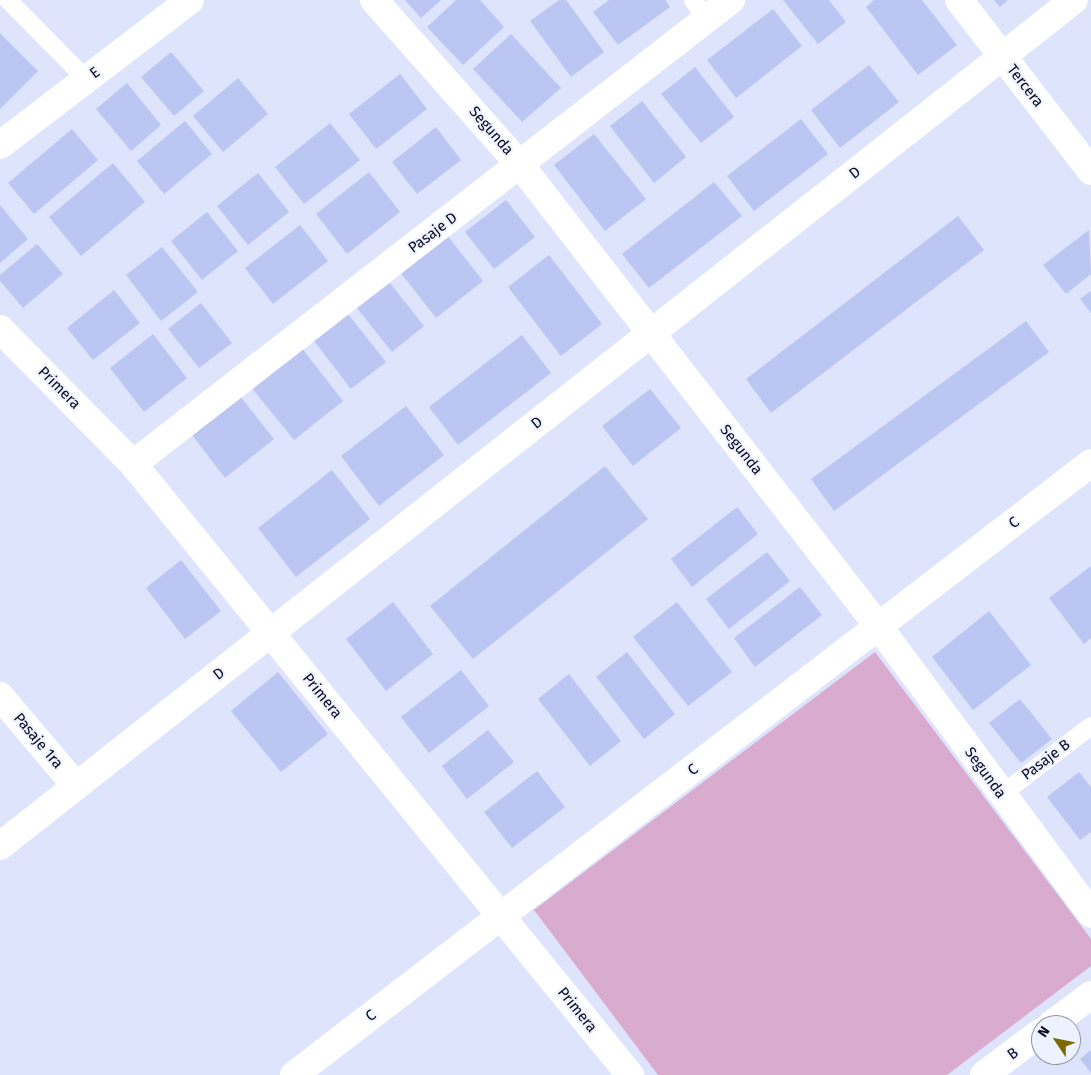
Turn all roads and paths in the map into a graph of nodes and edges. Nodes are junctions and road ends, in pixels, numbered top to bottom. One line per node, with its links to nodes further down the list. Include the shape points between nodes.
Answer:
1 (8, 0): 9 (lane)
2 (190, 0): 9 (street, E)
3 (374, 0): 11 (street, Segunda)
4 (731, 0): 7 (street, Pasaje D)
5 (959, 0): 8 (street, Tercera)
6 (1074, 0): 8 (street, D)
7 (700, 10): 11 (street, Pasaje D)
8 (1003, 56): 12 (street, Tercera); 14 (street, D)
9 (86, 79): 10 (street, E)
10 (0, 145)
11 (521, 166): 14 (street, Segunda); 16 (street, Pasaje D)
12 (1091, 171)
13 (0, 329): 16 (street, Primera)
14 (650, 334): 17 (street, Segunda); 18 (street, D)
15 (1091, 463): 17 (street, C)
16 (133, 464): 18 (street, Primera)
17 (879, 627): 22 (street, Segunda); 25 (street, C)
18 (271, 633): 21 (street, D); 25 (street, Primera)
19 (0, 696): 21 (street, Pasaje 1ra)
20 (1091, 726): 22 (lane, Pasaje B)
21 (76, 786): 23 (street, D)
22 (1001, 795): 24 (street, Segunda)
23 (0, 846)
24 (1091, 914)
25 (502, 918): 29 (street, C); 30 (street, Primera)
26 (1091, 995): 27 (street)
27 (1064, 1015)
28 (1031, 1040): 31 (street, B)
29 (294, 1075)
30 (629, 1075)
31 (984, 1075)

